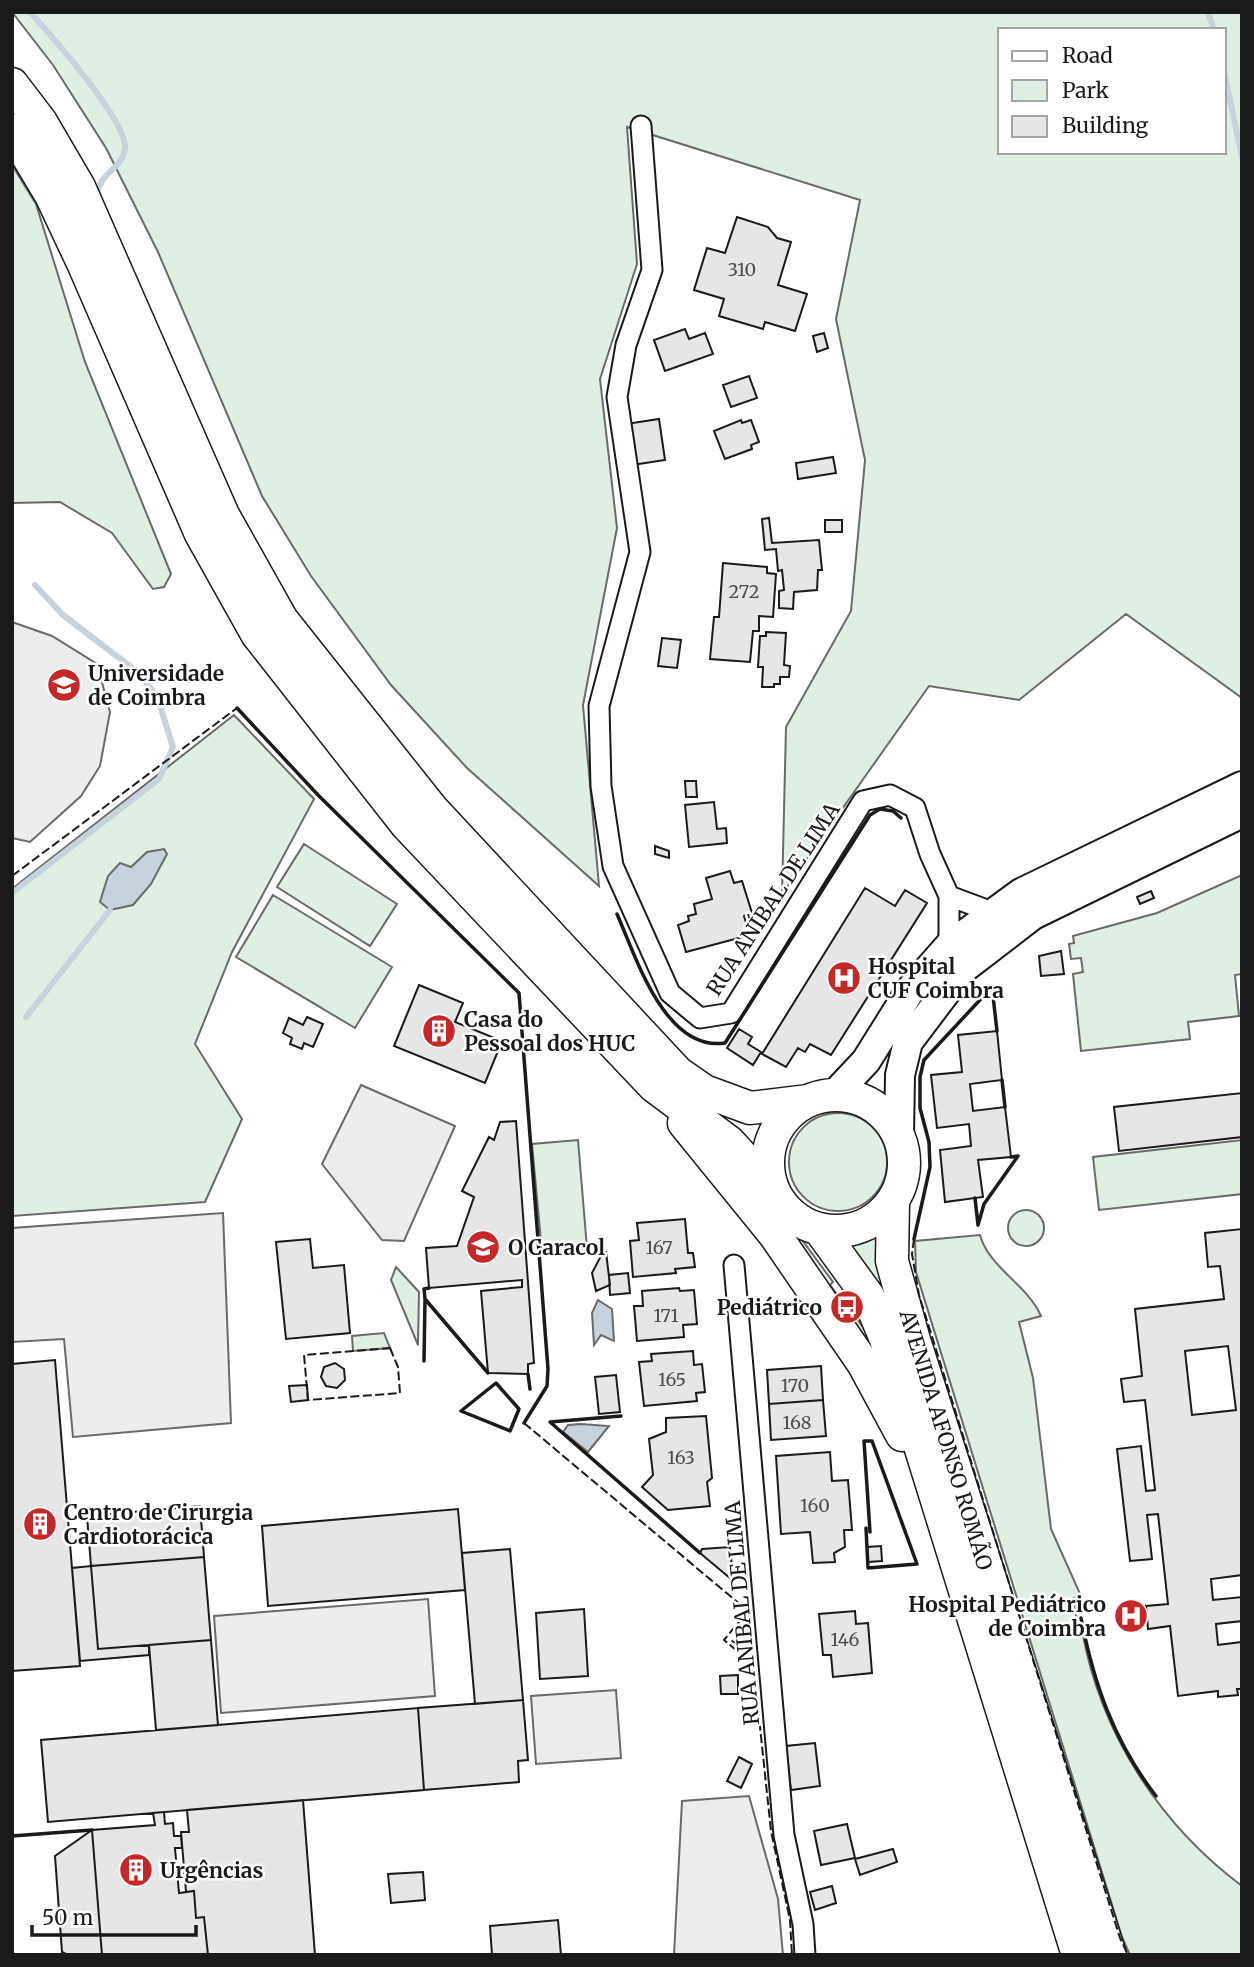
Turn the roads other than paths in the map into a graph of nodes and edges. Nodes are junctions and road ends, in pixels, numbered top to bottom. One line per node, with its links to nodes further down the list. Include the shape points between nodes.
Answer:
1 (12, 84): 10 (main road, via 41,122 79,187 223,515 282,620 432,809 678,1073 704,1091 750,1108)
2 (641, 126): 6 (street, RUA ANÍBAL DE LIMA, via 652,270 626,345 617,397 640,552 599,706 601,786 613,866 670,993 700,1018 731,1013 863,800 890,795 915,808)
3 (12, 130): 9 (main road, via 51,195 201,534 257,634 406,824)
4 (1242, 786): 7 (street, via 1021,893)
5 (1242, 813): 11 (street, via 1033,915 964,968 908,1042 900,1076)
6 (949, 896): 7 (street); 8 (street)
7 (992, 912): 8 (street)
8 (949, 946): 10 (street, via 911,989 866,1061)
9 (654, 1086): 12 (main road, via 729,1142); 16 (main road, via 775,1235 863,1363)
10 (821, 1098): 11 (main road, via 854,1097 873,1105); 12 (main road, via 790,1112 773,1138 768,1170)
11 (899, 1136): 13 (main road, via 904,1158 902,1181)
12 (773, 1190): 14 (main road, via 800,1222)
13 (893, 1202): 14 (main road, via 875,1219 853,1230); 19 (main road, AVENIDA AFONSO ROMÃO, via 892,1261 914,1340)
14 (820, 1230): 16 (main road, AVENIDA AFONSO ROMÃO, via 868,1296 890,1349)
15 (734, 1265): 17 (street, RUA ANÍBAL DE LIMA, via 784,1835)
16 (936, 1499): 18 (main road, AVENIDA AFONSO ROMÃO)
17 (806, 1955)
18 (1078, 1955)
19 (1110, 1955)

